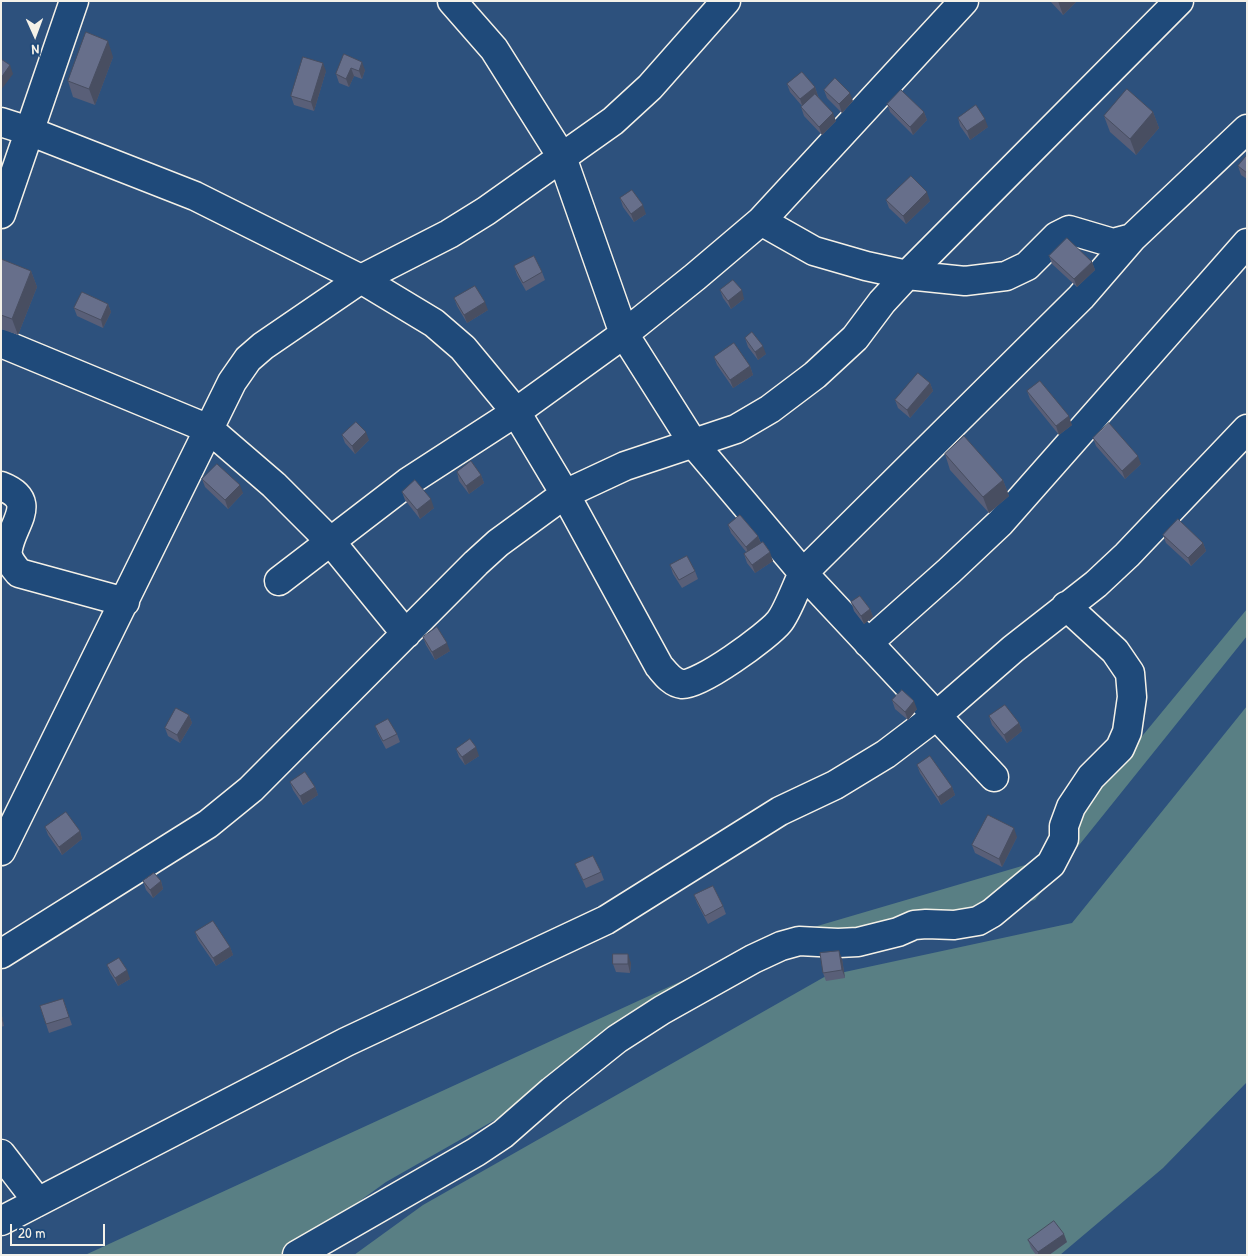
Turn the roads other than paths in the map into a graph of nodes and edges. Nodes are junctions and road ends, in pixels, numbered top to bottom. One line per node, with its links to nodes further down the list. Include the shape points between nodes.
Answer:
1 (74, 1): 8 (street)
2 (452, 1): 9 (street, via 494,49)
3 (726, 1): 9 (street, via 631,106)
4 (964, 1): 11 (street)
5 (1180, 1): 14 (street)
6 (1, 122): 8 (street)
7 (1247, 129): 12 (street)
8 (29, 130): 10 (street); 15 (street, via 196,196)
9 (562, 157): 15 (street, via 449,234); 16 (street)
10 (1, 214)
11 (761, 221): 14 (street, via 814,251); 16 (street)
12 (1132, 238): 14 (street, via 1113,243 1069,230 1057,236 1027,266 1006,276 965,281); 25 (street, via 1081,297)
13 (1247, 243): 30 (street, via 1000,523)
14 (907, 274): 21 (street, via 854,338 815,375 770,409 736,428)
15 (361, 279): 18 (street, via 434,323 463,348); 19 (street, via 248,359 232,382)
16 (624, 334): 18 (street); 21 (street)
17 (1, 344): 19 (street)
18 (516, 412): 23 (street); 24 (street, via 408,482)
19 (209, 429): 24 (street, via 274,485); 27 (street)
20 (1247, 429): 28 (street, via 1127,554 1096,584)
21 (693, 443): 23 (street, via 625,466); 25 (street)
22 (1, 486): 27 (street, via 13,491 20,499 22,510 7,550 10,562 19,573)
23 (565, 494): 25 (street, via 659,666 671,679 683,685 731,662 779,622); 29 (street, via 498,543)
24 (331, 542): 26 (street); 29 (street)
25 (803, 573): 30 (street)
26 (279, 581)
27 (125, 602): 33 (street)
28 (1066, 606): 31 (street); 38 (street, via 1115,651 1130,673 1132,697 1127,732 1120,748 1091,776 1071,807 1064,826 1064,839 1051,864 1027,885 978,921 914,925 858,942 800,941 753,959 616,1040 503,1134 476,1152)
29 (406, 634): 34 (street, via 233,805)
30 (868, 643): 31 (street)
31 (936, 716): 32 (street); 36 (street, via 877,760 835,786 780,811 606,920 346,1042)
32 (994, 777)
33 (1, 851)
34 (1, 954)
35 (1, 1154): 36 (street)
36 (38, 1202): 37 (street)
37 (1, 1222)
38 (297, 1255)

